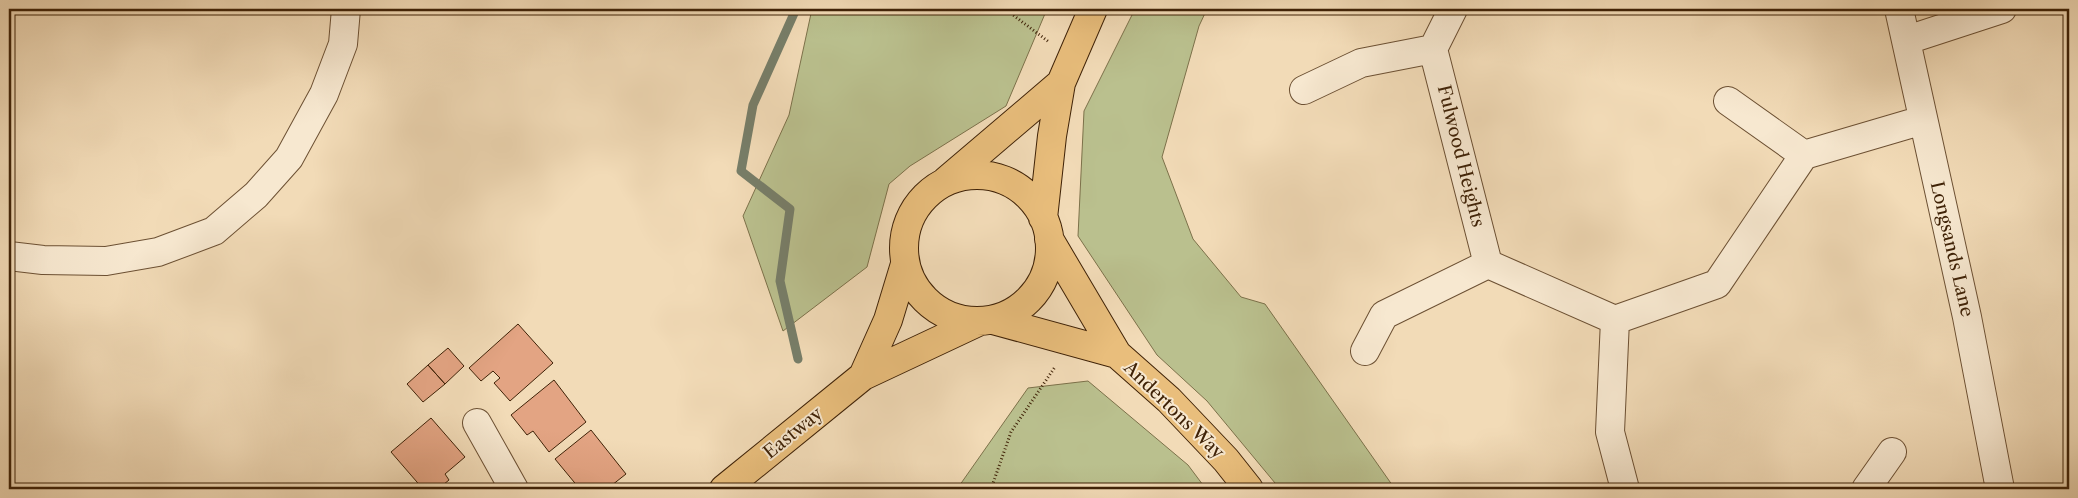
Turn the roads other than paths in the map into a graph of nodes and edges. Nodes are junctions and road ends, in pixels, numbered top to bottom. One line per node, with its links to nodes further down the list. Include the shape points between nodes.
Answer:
1 (346, 9): 15 (street, via 343,44 324,94 289,158 256,195 214,231 158,252 106,261)
2 (1093, 9): 8 (main road)
3 (1453, 9): 7 (street)
4 (1899, 9): 6 (street, Longsands Lane)
5 (2002, 9): 6 (street)
6 (1907, 40): 11 (street, Longsands Lane)
7 (1433, 49): 9 (street, via 1361,63); 17 (street, Fulwood Heights)
8 (1061, 83): 13 (main road); 14 (main road, via 1052,136)
9 (1304, 90)
10 (1728, 101): 12 (street)
11 (1923, 120): 12 (street); 30 (street, Longsands Lane, via 1967,317)
12 (1804, 155): 18 (street, via 1717,284)
13 (943, 183): 14 (main road, via 966,176 989,176 1011,184 1030,198); 16 (main road, via 924,197 910,217 904,240)
14 (1046, 228): 19 (main road, via 1049,260 1042,281 1030,298 1013,312); 21 (main road, Andertons Way)
15 (9, 256)
16 (905, 264): 19 (main road, via 914,287 931,306 953,318); 22 (main road, Eastway, via 888,320)
17 (1488, 264): 18 (street); 20 (street, via 1384,315)
18 (1615, 320): 28 (street, via 1610,432)
19 (986, 321): 21 (main road, Andertons Way); 22 (main road, Eastway)
20 (1365, 350)
21 (1117, 354): 27 (main road, Andertons Way, via 1169,400)
22 (863, 376): 26 (main road, Eastway)
23 (477, 424): 25 (street)
24 (1892, 452): 29 (street)
25 (514, 489)
26 (724, 489)
27 (1249, 489)
28 (1625, 489)
29 (1866, 489)
30 (2000, 489)

